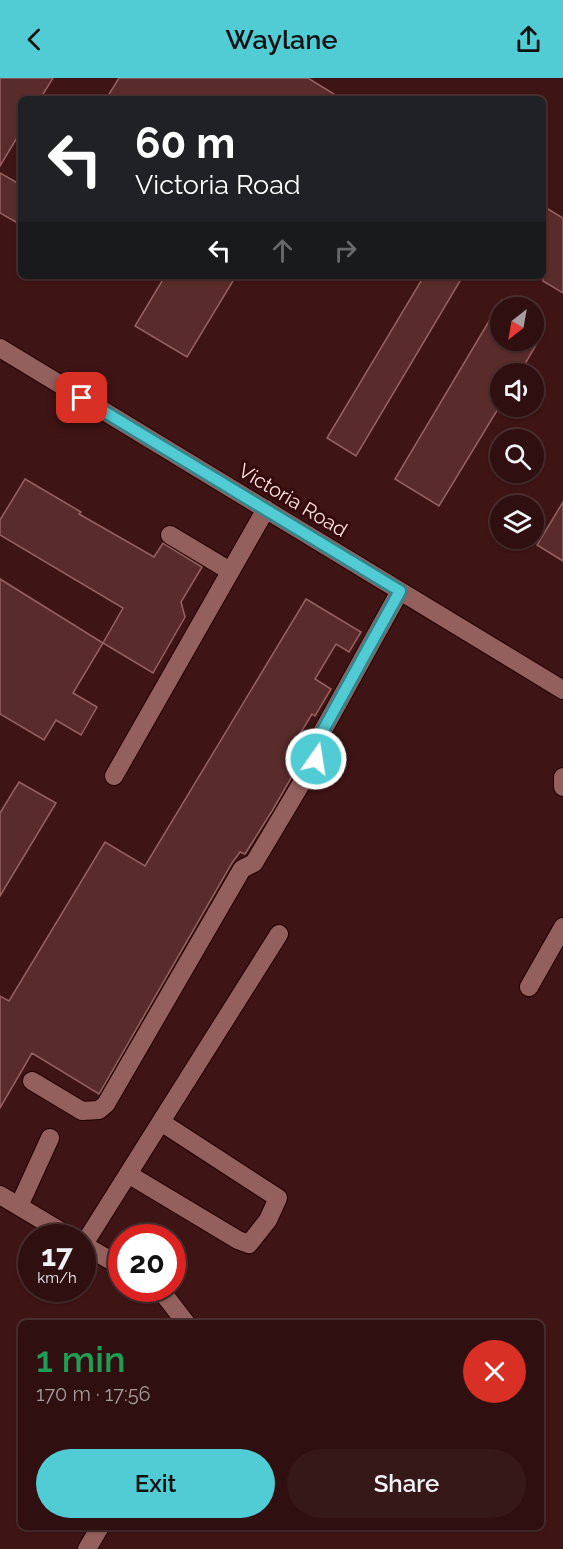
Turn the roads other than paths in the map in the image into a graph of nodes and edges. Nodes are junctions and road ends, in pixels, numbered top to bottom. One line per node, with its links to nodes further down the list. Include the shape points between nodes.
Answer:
1 (0, 348): 2 (street, Victoria Road)
2 (266, 509): 4 (street); 5 (street, Victoria Road)
3 (170, 535): 4 (street)
4 (230, 571): 7 (street)
5 (400, 591): 6 (street, Victoria Road); 13 (street, via 316,743 316,759 255,863 242,869 106,1104 99,1110 82,1111)
6 (563, 690)
7 (114, 776)
8 (563, 777): 9 (street)
9 (563, 787)
10 (563, 927): 12 (street)
11 (279, 934): 14 (street)
12 (529, 987)
13 (32, 1081)
14 (160, 1122): 16 (street); 16 (street, via 278,1198 268,1220 249,1244)
15 (50, 1138): 18 (street)
16 (128, 1174): 20 (street)
17 (0, 1195): 18 (street)
18 (19, 1206): 19 (street)
19 (49, 1224)
20 (92, 1224)
21 (170, 1302): 22 (street)
22 (184, 1320)
23 (98, 1530): 24 (street)
24 (87, 1549)

